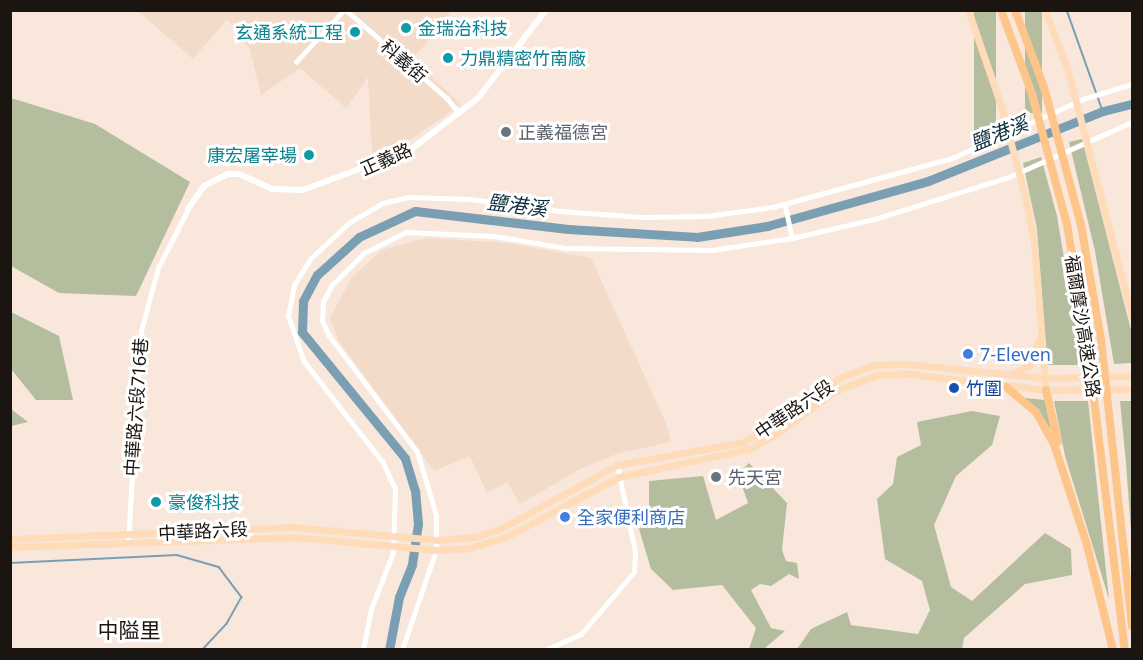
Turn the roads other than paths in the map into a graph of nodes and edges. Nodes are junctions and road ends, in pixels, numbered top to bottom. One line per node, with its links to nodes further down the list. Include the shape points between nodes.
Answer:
1 (345, 10): 7 (street); 9 (street, 科義街, via 447,98)
2 (546, 10): 9 (street, 正義路, via 493,81)
3 (968, 10): 14 (main road, via 1001,106 1026,200)
4 (1001, 10): 38 (highway, 福爾摩沙高速公路, via 1032,94 1057,187 1087,342)
5 (1015, 10): 33 (highway, 福爾摩沙高速公路, via 1044,87 1071,181 1101,340)
6 (1045, 10): 15 (main road, via 1068,71)
7 (296, 62)
8 (1132, 84): 11 (street, via 1093,95 952,158)
9 (459, 113): 12 (street, 正義路, via 410,150 374,166 287,192 239,174 228,174 204,186)
10 (1132, 122): 13 (street, via 1009,177 875,219)
11 (784, 204): 13 (street); 26 (street, via 706,216 642,217 470,199 408,197 384,203 350,222 310,259 294,285 288,316 304,362 391,477 397,506)
12 (188, 209): 25 (street, 中華路六段716巷, via 158,268 141,331)
13 (792, 238): 28 (street, via 712,250 566,248 494,236 406,232 364,253 331,286 323,303 322,321 329,336 417,452 436,515)
14 (1039, 306): 16 (main road, via 1037,353 1030,365); 18 (main road)
15 (1132, 313)
16 (1004, 376): 18 (main road, 中華路六段); 23 (main road, 中華路六段, via 907,364 874,365 841,378 744,442)
17 (1132, 376): 18 (main road, 中華路六段)
18 (1045, 378): 21 (main road)
19 (1006, 387): 21 (main road, 中華路六段); 22 (highway, via 1046,424); 24 (main road, 中華路六段, via 910,374 877,375 833,392 778,433 749,449)
20 (1132, 389): 21 (main road, 中華路六段)
21 (1046, 390): 22 (highway)
22 (1061, 462): 37 (highway)
23 (616, 465): 24 (street); 28 (main road, 中華路六段, via 502,528 475,537)
24 (619, 477): 32 (main road, 中華路六段, via 506,537 469,548); 36 (street, via 635,552 634,572 581,634)
25 (128, 534): 26 (main road, 中華路六段, via 292,527); 27 (main road, 中華路六段); 29 (street, 中華路六段716巷)
26 (395, 537): 28 (main road, 中華路六段); 30 (street)
27 (10, 539)
28 (437, 540): 32 (street)
29 (128, 542): 30 (main road, 中華路六段, via 294,537); 31 (main road, 中華路六段)
30 (394, 546): 32 (main road, 中華路六段); 34 (street, via 371,609)
31 (10, 547)
32 (436, 550): 35 (street)
33 (1132, 626)
34 (363, 650)
35 (402, 650)
36 (545, 650)
37 (1113, 650)
38 (1125, 650)

